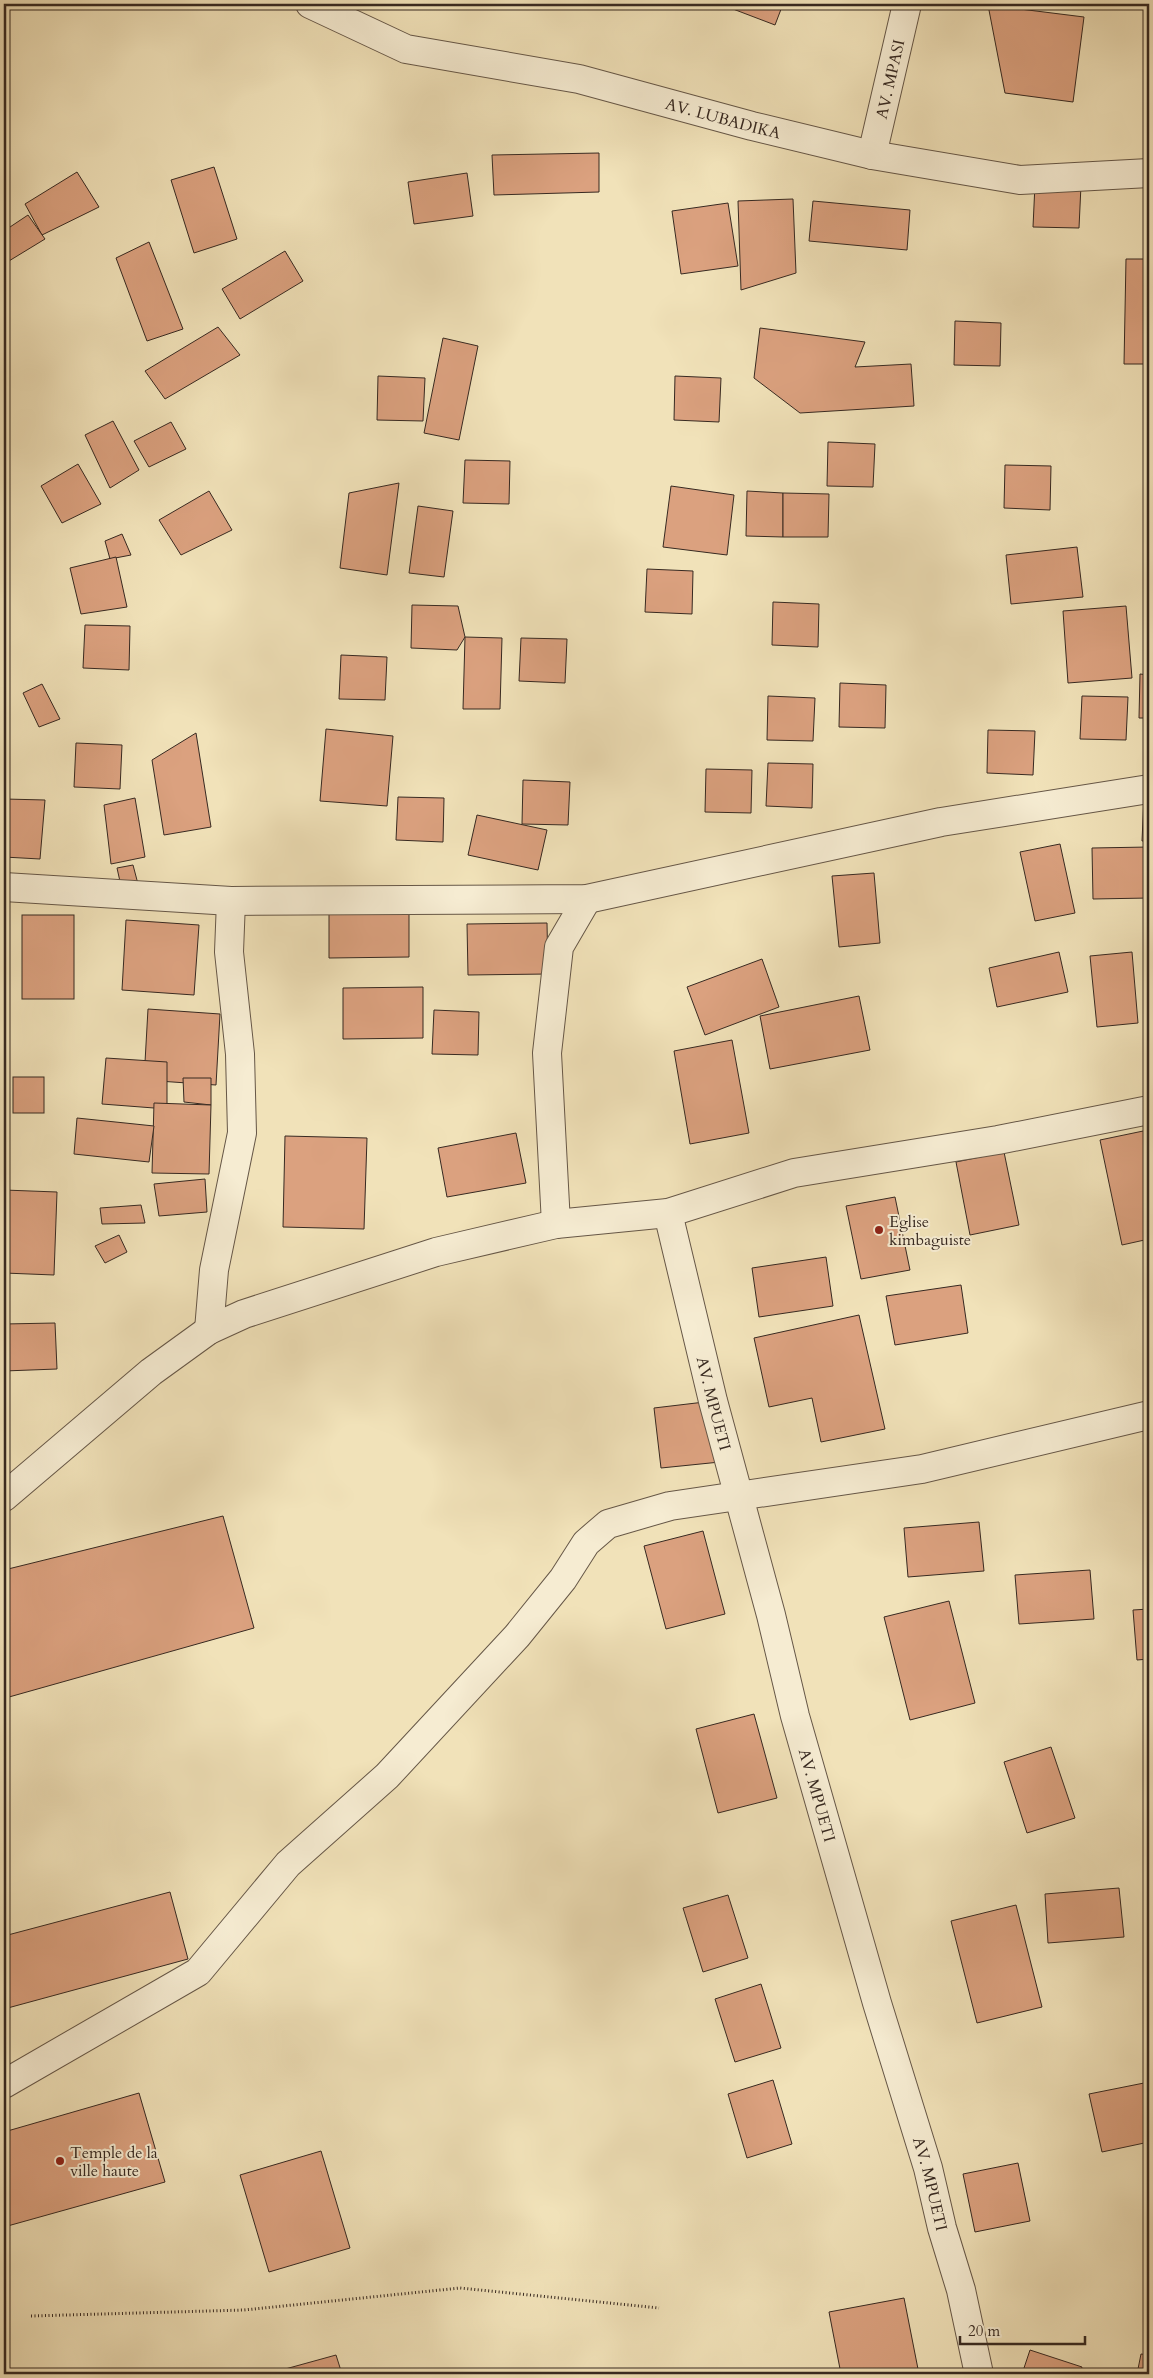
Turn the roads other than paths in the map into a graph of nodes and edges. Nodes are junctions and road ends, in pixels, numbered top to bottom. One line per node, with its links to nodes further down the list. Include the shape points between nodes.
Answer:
1 (310, 4): 3 (street, AV. LUBADIKA, via 406,49 578,79)
2 (907, 4): 3 (street, AV. MPASI)
3 (872, 155): 4 (street, AV. LUBADIKA, via 1020,180)
4 (1149, 173)
5 (1149, 789): 7 (street, via 941,822)
6 (4, 887): 8 (street)
7 (587, 899): 8 (street); 11 (street, via 558,947 548,1053)
8 (231, 902): 12 (street, via 229,952 240,1062 242,1133 214,1270)
9 (1149, 1110): 10 (street, via 998,1140 794,1173)
10 (668, 1212): 11 (street); 15 (street, AV. MPUETI)
11 (556, 1224): 12 (street, via 436,1252 244,1314)
12 (209, 1330): 14 (street)
13 (1149, 1415): 15 (street, via 922,1469)
14 (9, 1485)
15 (739, 1495): 16 (street, via 670,1506 608,1524 586,1543 563,1579 511,1643 387,1776 288,1864 198,1972); 17 (street, AV. MPUETI, via 795,1716 962,2290)
16 (4, 2084)
17 (979, 2374)

